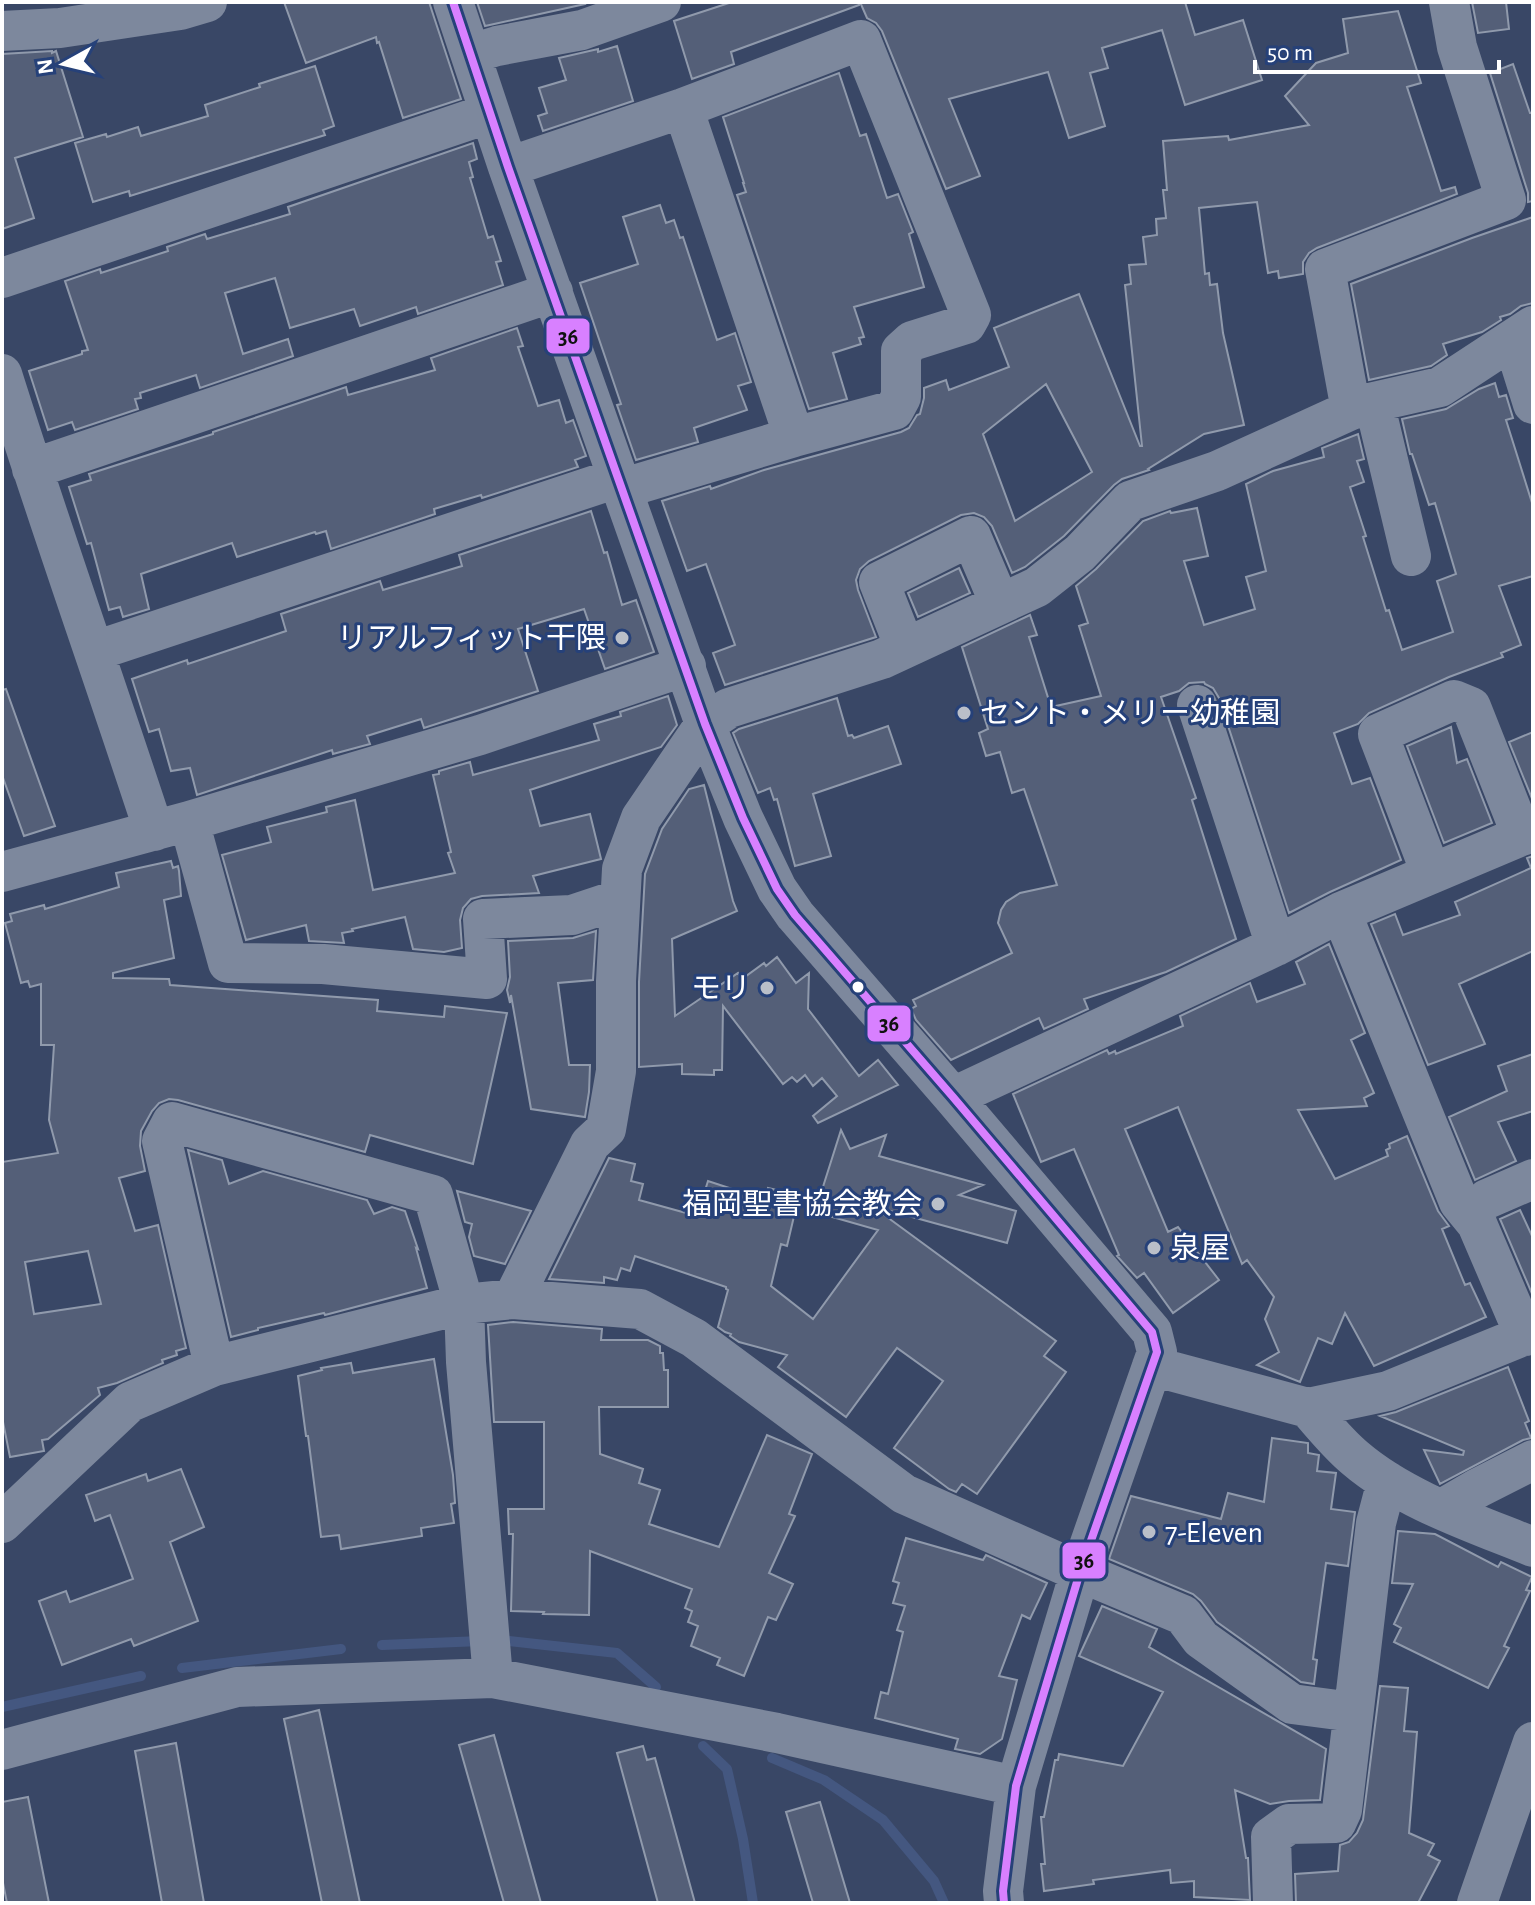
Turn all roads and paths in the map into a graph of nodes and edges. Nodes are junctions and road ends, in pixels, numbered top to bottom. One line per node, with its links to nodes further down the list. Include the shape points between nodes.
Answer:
1 (207, 2): 5 (street, via 60,28)
2 (453, 2): 6 (street)
3 (661, 2): 6 (street, via 582,30)
4 (1449, 2): 15 (street, via 1457,47 1506,200 1325,269)
5 (2, 31)
6 (471, 54): 8 (street)
7 (683, 108): 9 (street); 16 (street); 16 (street, via 861,40 971,315 966,324 912,341 901,351 901,397 894,410)
8 (490, 113): 9 (street); 10 (street)
9 (508, 167): 11 (street)
10 (2, 278)
11 (553, 292): 17 (street); 18 (street)
12 (1523, 333): 14 (street); 15 (street, via 1440,387)
13 (2, 374): 17 (street)
14 (1533, 404)
15 (1362, 406): 19 (street); 20 (street, via 1217,471 1130,501 1080,553 1037,587)
16 (794, 437): 18 (street)
17 (32, 469): 22 (street)
18 (619, 484): 22 (street); 23 (street)
19 (1411, 556)
20 (1000, 604): 21 (street); 21 (street, via 971,536 879,582)
21 (905, 648): 25 (street, via 729,708)
22 (95, 651): 26 (street)
23 (686, 666): 25 (street); 26 (street, via 480,735)
24 (1197, 705): 32 (street)
25 (705, 724): 30 (street, via 641,818 622,869); 33 (street, via 777,889)
26 (171, 826): 28 (street); 30 (street, via 228,963 323,964 487,979 483,919 572,915)
27 (1527, 833): 29 (street); 29 (street, via 1471,707 1454,700 1378,734)
28 (2, 872)
29 (1431, 873): 31 (street)
30 (620, 899): 36 (street, via 616,1071 606,1129 590,1144)
31 (1341, 912): 32 (street); 35 (street, via 1459,1202)
32 (1276, 946): 33 (street)
33 (953, 1097): 40 (street, via 1152,1332 1157,1352)
34 (1533, 1179): 35 (street, via 1487,1199)
35 (1469, 1214): 38 (street)
36 (513, 1299): 37 (street); 47 (street, via 640,1309 694,1338 904,1494)
37 (464, 1304): 39 (street); 39 (street, via 433,1195 172,1122 162,1141); 48 (street)
38 (1529, 1334): 41 (street, via 1388,1391)
39 (214, 1366): 45 (street, via 130,1402)
40 (1152, 1366): 41 (street); 47 (street)
41 (1308, 1408): 43 (street, via 1354,1458)
42 (1533, 1460): 44 (street)
43 (1387, 1481): 44 (street); 49 (street, via 1376,1523)
44 (1442, 1509): 46 (street)
45 (2, 1523)
46 (1533, 1547)
47 (1080, 1572): 49 (street, via 1183,1615 1201,1639 1292,1704); 52 (street)
48 (493, 1678): 51 (street, via 237,1687); 52 (street)
49 (1353, 1712): 54 (street, via 1342,1810 1336,1823 1289,1824 1271,1837)
50 (1533, 1742): 55 (street)
51 (2, 1750)
52 (1016, 1786): 53 (street)
53 (1004, 1903)
54 (1273, 1903)
55 (1477, 1903)

